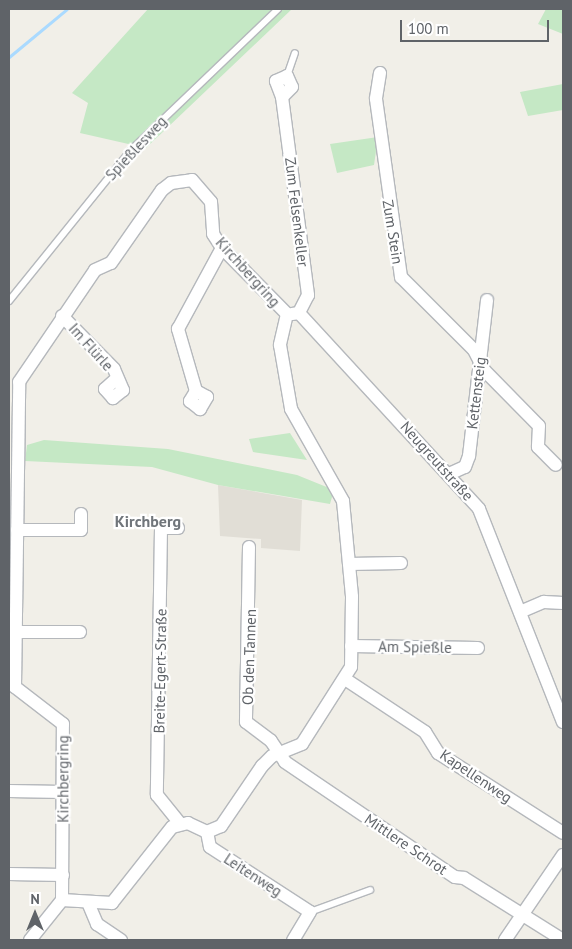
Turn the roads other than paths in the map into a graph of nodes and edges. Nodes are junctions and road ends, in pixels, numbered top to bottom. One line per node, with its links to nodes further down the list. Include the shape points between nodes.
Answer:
1 (278, 9): 7 (lane, Spießlesweg, via 130,151)
2 (295, 52): 4 (lane)
3 (380, 73): 10 (street, Zum Stein, via 376,99 400,277)
4 (287, 76): 8 (street, Zum Felsenkeller, via 292,87 282,97 308,295)
5 (222, 248): 8 (street, Kirchbergring); 9 (street, Kirchbergring, via 213,234 206,191 192,180 171,182 111,263 95,270); 12 (street, via 178,329)
6 (487, 300): 10 (street, Kettensteig)
7 (9, 301)
8 (293, 314): 14 (street, Neugreutstraße); 20 (street, Kirchbergring, via 280,345 287,392 291,409 340,493)
9 (62, 316): 11 (street, Im Flürle, via 114,368); 17 (street, Kirchbergring, via 19,382)
10 (479, 360): 13 (street, Zum Stein, via 538,426 538,447); 14 (street, Kettensteig, via 468,456 465,466)
11 (116, 379)
12 (196, 391)
13 (556, 465)
14 (449, 474): 22 (street, Neugreutstraße, via 479,509)
15 (81, 514): 17 (street, via 81,530)
16 (178, 528): 32 (street, Breite-Egert-Straße, via 161,528 157,795)
17 (17, 530): 23 (street, Kirchbergring)
18 (250, 547): 29 (street, Ob den Tannen, via 246,722)
19 (401, 563): 20 (street)
20 (349, 564): 25 (street, Kirchbergring)
21 (563, 603): 22 (street, via 544,602)
22 (520, 612): 28 (street, Neugreutstraße)
23 (16, 632): 24 (street); 31 (street, Kirchbergring, via 14,687 62,724)
24 (80, 632)
25 (351, 646): 26 (street, Am Spießle); 27 (street, Kirchbergring, via 352,667)
26 (478, 648)
27 (345, 679): 29 (street, Kirchbergring, via 302,744); 34 (street, Kapellenweg, via 426,732 438,753)
28 (563, 722)
29 (279, 754): 33 (street, Kirchbergring, via 262,766 221,826); 42 (street, Mittlere Schrot, via 285,762 447,872 464,878)
30 (9, 791): 31 (street)
31 (63, 792): 37 (street, Kirchbergring)
32 (179, 822): 33 (street); 40 (street, via 164,834 116,899 105,906)
33 (207, 832): 41 (street, Leitenweg, via 210,847)
34 (563, 833)
35 (563, 855): 42 (street)
36 (9, 874): 37 (street)
37 (62, 875): 39 (street, Kirchbergring)
38 (370, 890): 41 (lane)
39 (62, 900): 40 (street); 43 (street)
40 (89, 905): 44 (street, via 96,924)
41 (310, 912): 45 (street)
42 (522, 917): 46 (street); 47 (street, Mittlere Schrot)
43 (30, 940)
44 (121, 940)
45 (293, 940)
46 (506, 940)
47 (563, 940)

